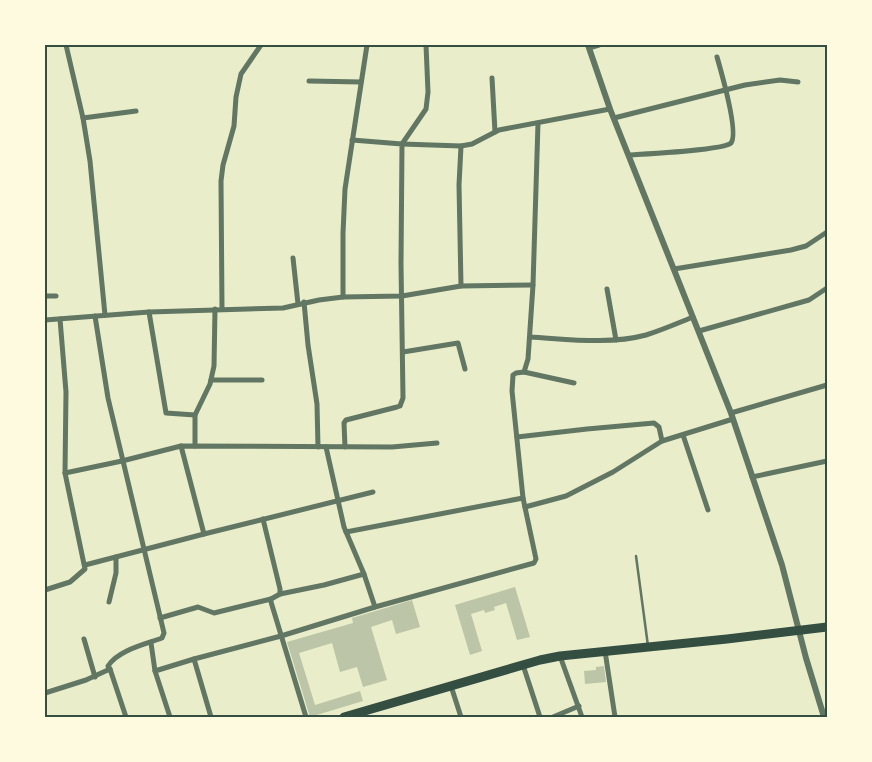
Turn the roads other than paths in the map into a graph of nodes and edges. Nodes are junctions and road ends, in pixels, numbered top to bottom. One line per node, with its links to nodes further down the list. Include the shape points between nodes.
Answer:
1 (66, 45): 15 (street)
2 (261, 45): 36 (street, via 241,74 234,126 223,165)
3 (367, 45): 10 (street)
4 (426, 45): 20 (street, via 426,109)
5 (599, 45): 6 (street)
6 (588, 47): 13 (street)
7 (716, 57): 12 (street)
8 (492, 78): 18 (street)
9 (309, 81): 10 (street)
10 (361, 82): 19 (street)
11 (798, 82): 12 (street, via 766,81)
12 (726, 89): 16 (street); 22 (street, via 734,138 730,144)
13 (610, 108): 16 (street); 17 (street)
14 (136, 111): 15 (street)
15 (83, 118): 38 (street)
16 (614, 118): 22 (street)
17 (538, 123): 18 (street); 27 (street)
18 (495, 132): 21 (street)
19 (352, 140): 20 (street); 33 (street, via 345,198)
20 (402, 144): 21 (street); 32 (street)
21 (461, 146): 26 (street)
22 (630, 155): 25 (street)
23 (827, 232): 25 (street, via 806,246 791,250)
24 (293, 258): 34 (street)
25 (674, 269): 40 (street)
26 (461, 286): 27 (street); 32 (street)
27 (533, 286): 44 (street)
28 (607, 288): 45 (street)
29 (827, 288): 43 (street, via 809,300)
30 (45, 296): 31 (street)
31 (56, 296)
32 (402, 296): 33 (street); 46 (street)
33 (343, 297): 34 (street)
34 (301, 303): 36 (street, via 283,308); 61 (street, via 317,404)
35 (215, 309): 36 (street); 37 (street); 49 (street)
36 (222, 309)
37 (149, 312): 38 (street); 53 (street, via 166,413)
38 (105, 315): 39 (street)
39 (96, 316): 41 (street); 64 (street, via 108,398)
40 (693, 317): 43 (street); 45 (street, via 646,335)
41 (60, 319): 42 (street); 66 (street, via 66,392)
42 (45, 320)
43 (699, 331): 54 (street)
44 (530, 337): 45 (street); 48 (street)
45 (616, 340)
46 (403, 352): 47 (street, via 458,343); 63 (street, via 403,398 400,406 346,420)
47 (465, 369)
48 (524, 372): 51 (street); 56 (street, via 516,373 512,379)
49 (211, 380): 50 (street); 53 (street)
50 (262, 380)
51 (574, 383)
52 (827, 385): 54 (street)
53 (195, 415): 60 (street)
54 (732, 416): 55 (street); 67 (street)
55 (683, 435): 57 (street); 72 (street)
56 (517, 437): 57 (street, via 654,423 659,427); 69 (street)
57 (662, 441): 71 (street, via 613,472 566,496)
58 (437, 442): 63 (street, via 392,448)
59 (181, 446): 60 (street); 64 (street); 75 (street)
60 (195, 446): 61 (street)
61 (318, 447): 62 (street)
62 (326, 447): 63 (street); 70 (street)
63 (345, 447)
64 (122, 461): 66 (street); 76 (street)
65 (827, 461): 67 (street)
66 (65, 473): 79 (street)
67 (752, 477): 88 (street, via 782,565)
68 (373, 492): 70 (street)
69 (523, 498): 71 (street); 74 (street)
70 (339, 500): 73 (street); 74 (street)
71 (525, 506): 85 (street, via 534,562)
72 (708, 510)
73 (264, 519): 75 (street); 82 (street)
74 (346, 532): 80 (street)
75 (204, 534): 76 (street)
76 (143, 550): 78 (street); 86 (street)
77 (636, 556): 92 (lane)
78 (116, 557): 79 (street); 84 (street)
79 (85, 565): 81 (street, via 82,573 70,582)
80 (364, 574): 82 (street); 85 (street)
81 (45, 590)
82 (280, 594): 83 (street)
83 (271, 599): 86 (street, via 214,613 198,607); 89 (street)
84 (109, 602)
85 (375, 607): 89 (street)
86 (160, 618): 91 (street, via 164,633 162,638)
87 (827, 627): 88 (highway)
88 (799, 630): 92 (highway); 113 (street)
89 (281, 636): 95 (street); 107 (street)
90 (84, 639): 99 (street)
91 (151, 642): 97 (street, via 124,653 111,662); 98 (street)
92 (648, 647): 93 (highway)
93 (605, 651): 94 (highway); 112 (street)
94 (560, 656): 96 (highway); 102 (street)
95 (194, 659): 98 (street); 106 (street)
96 (523, 665): 100 (highway); 109 (street)
97 (110, 669): 99 (street); 104 (street)
98 (155, 671): 105 (street)
99 (94, 677): 101 (street)
100 (451, 686): 103 (highway); 108 (street)
101 (45, 693)
102 (579, 706): 110 (street); 111 (street)
103 (348, 716)
104 (126, 717)
105 (170, 717)
106 (211, 717)
107 (306, 717)
108 (460, 717)
109 (540, 717)
110 (553, 717)
111 (582, 717)
112 (615, 717)
113 (824, 717)

